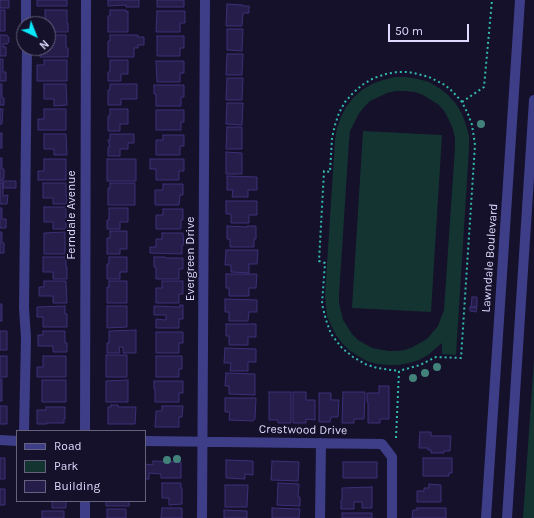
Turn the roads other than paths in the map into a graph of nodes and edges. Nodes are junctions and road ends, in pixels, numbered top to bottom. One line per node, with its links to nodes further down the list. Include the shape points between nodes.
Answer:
1 (26, 0): 5 (street)
2 (86, 0): 9 (street, Ferndale Avenue)
3 (205, 0): 13 (street, Evergreen Drive)
4 (520, 0): 20 (street, Lawndale Boulevard)
5 (26, 16)
6 (27, 56): 8 (street)
7 (534, 100): 21 (street)
8 (24, 430)
9 (85, 430)
10 (0, 440): 11 (street)
11 (16, 441)
12 (146, 441): 13 (street, Crestwood Drive)
13 (203, 441): 14 (street, Crestwood Drive); 17 (street, Evergreen Drive)
14 (321, 443): 18 (street); 19 (street, Crestwood Drive, via 382,444 392,457)
15 (85, 502): 16 (street)
16 (85, 518)
17 (202, 518)
18 (320, 518)
19 (392, 518)
20 (486, 518)
21 (507, 518)

